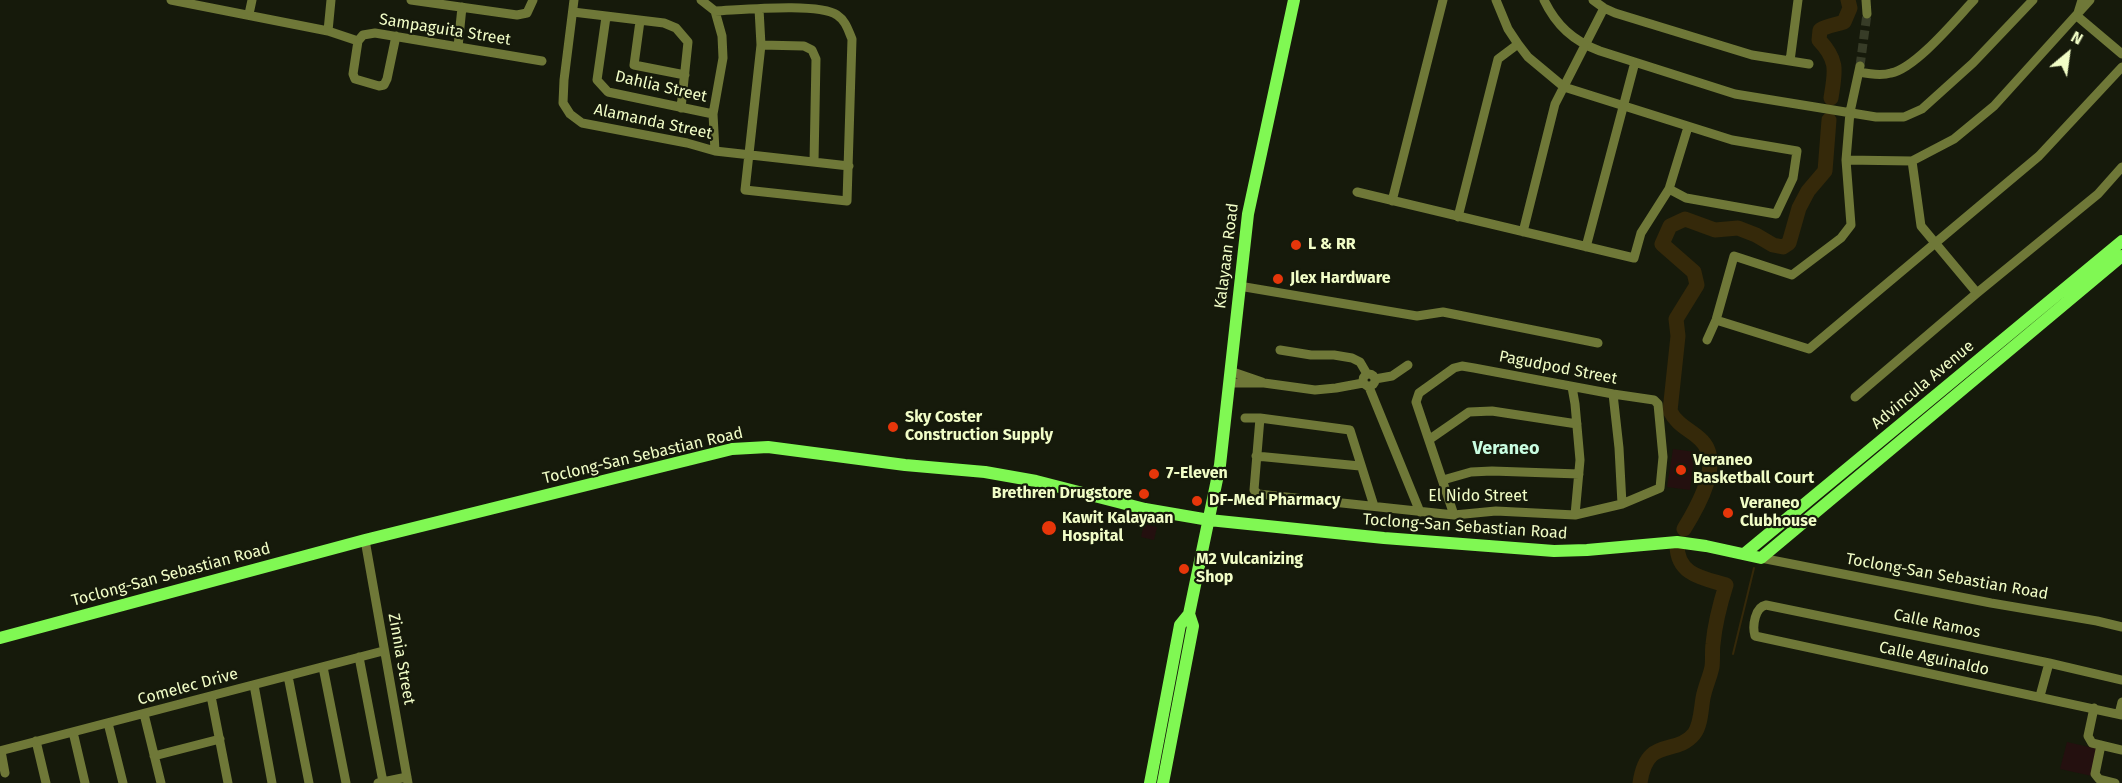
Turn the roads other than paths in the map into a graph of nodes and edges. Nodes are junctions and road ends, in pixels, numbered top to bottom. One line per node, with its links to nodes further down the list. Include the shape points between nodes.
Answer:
1 (171, 0): 24 (street, Sampaguita Street)
2 (252, 0): 24 (street)
3 (331, 0): 29 (street)
4 (412, 0): 19 (street)
5 (533, 0): 19 (street, via 527,13 517,15)
6 (574, 0): 23 (street, Alamanda Street)
7 (701, 0): 22 (street)
8 (1294, 0): 65 (main road, Kalayaan Road, via 1252,192)
9 (1443, 0): 58 (street)
10 (1496, 0): 32 (street)
11 (1544, 0): 34 (street, via 1551,16)
12 (1593, 0): 20 (street)
13 (1798, 0): 38 (street)
14 (1867, 0): 25 (street)
15 (1974, 0): 46 (street, via 1913,62 1893,73 1875,74 1859,69)
16 (2033, 0): 46 (street, via 1922,109 1904,117)
17 (2082, 0): 26 (street)
18 (2090, 0): 26 (street)
19 (462, 7): 35 (street)
20 (1604, 8): 34 (street); 38 (street, via 1752,55)
21 (759, 9): 22 (street); 33 (street); 54 (street, via 816,8 836,14 845,23 852,39)
22 (715, 11): 47 (street, via 723,58)
23 (573, 12): 27 (street); 49 (street, Alamanda Street, via 563,103 570,114 582,123)
24 (249, 14): 29 (street, Sampaguita Street)
25 (1867, 14)
26 (2077, 16): 36 (street); 52 (street, via 1994,106 1954,139)
27 (606, 17): 28 (street); 45 (street, Dahlia Street, via 597,80 608,92)
28 (639, 21): 42 (street, via 676,28 688,42); 42 (street, via 634,64)
29 (328, 31): 31 (street, Sampaguita Street)
30 (396, 36): 31 (street, Sampaguita Street, via 375,33 363,35); 31 (street, via 387,80 379,86 355,79); 35 (street, Sampaguita Street)
31 (358, 42)
32 (1518, 44): 43 (street); 59 (street, via 1498,59)
33 (761, 45): 50 (street); 53 (street, via 804,46 812,50 816,59)
34 (1586, 46): 39 (street); 43 (street)
35 (458, 47): 37 (street, Sampaguita Street)
36 (2122, 54)
37 (542, 61)
38 (1790, 61): 40 (street)
39 (1635, 62): 44 (street); 46 (street, via 1735,94)
40 (1809, 64)
41 (2122, 67): 62 (street, via 2040,156)
42 (685, 75): 45 (street)
43 (1564, 87): 44 (street); 60 (street, via 1555,104)
44 (1623, 106): 48 (street); 63 (street)
45 (681, 108): 47 (street, Dahlia Street)
46 (1850, 112): 51 (street)
47 (713, 114): 49 (street)
48 (1688, 127): 56 (street); 56 (street, via 1732,140 1797,151 1793,178 1776,213 1686,198)
49 (716, 151): 50 (street, Alamanda Street)
50 (749, 156): 53 (street, Alamanda Street); 54 (street, via 745,190 848,201)
51 (1846, 160): 52 (street); 67 (street, via 1851,225 1841,238 1792,275 1734,256)
52 (1912, 161): 62 (street, via 1921,226)
53 (814, 162): 54 (street, Alamanda Street)
54 (849, 166)
55 (2122, 167): 66 (street, via 2098,194)
56 (1669, 189): 63 (street, via 1641,233 1634,258)
57 (1357, 192): 58 (street)
58 (1392, 201): 59 (street)
59 (1458, 216): 60 (street)
60 (1524, 232): 63 (street)
61 (2122, 241): 77 (main road, Advincula Avenue)
62 (1936, 242): 66 (street); 67 (street, via 1809,349)
63 (1586, 247)
64 (2122, 256): 77 (main road, Advincula Avenue)
65 (1239, 286): 69 (street, via 1417,316 1443,312); 72 (main road, Kalayaan Road)
66 (1977, 293): 76 (street)
67 (1716, 320): 68 (street)
68 (1707, 340)
69 (1598, 343)
70 (1280, 350): 73 (street, via 1352,358 1360,362)
71 (1408, 365): 73 (street, via 1392,376)
72 (1229, 377): 73 (street, via 1248,375 1264,383 1315,390); 92 (main road, Kalayaan Road, via 1220,465)
73 (1369, 381): 89 (street)
74 (1572, 387): 75 (street, Pagudpod Street); 80 (street); 81 (street, Pagudpod Street, via 1462,366 1454,368 1419,393 1416,402)
75 (1613, 394): 86 (street, Pagudpod Street, via 1656,402 1663,457); 87 (street)
76 (1855, 397)
77 (1920, 417): 94 (main road, Advincula Avenue); 95 (main road, Advincula Avenue)
78 (1245, 418): 79 (street)
79 (1260, 418): 82 (street); 83 (street, via 1350,430)
80 (1577, 424): 81 (street, via 1492,411 1470,412); 84 (street)
81 (1430, 439): 85 (street)
82 (1256, 456): 83 (street); 88 (street, El Nido Street, via 1255,492)
83 (1360, 466): 88 (street)
84 (1578, 474): 85 (street, via 1492,471); 91 (street)
85 (1443, 480): 90 (street)
86 (1660, 488): 87 (street, El Nido Street)
87 (1622, 504): 91 (street, El Nido Street)
88 (1374, 506): 89 (street, El Nido Street)
89 (1420, 512): 90 (street, El Nido Street)
90 (1454, 515): 91 (street, El Nido Street, via 1496,511)
91 (1575, 515)
92 (1209, 520): 93 (main road, Toclong-San Sebastian Road, via 985,472 768,447 732,449); 94 (main road, Toclong-San Sebastian Road, via 1479,546 1572,551 1677,542); 96 (main road, Kalayaan Road)
93 (365, 540): 99 (main road, Toclong-San Sebastian Road); 100 (street, Zinnia Street)
94 (1744, 554): 95 (main road, Toclong-San Sebastian Road)
95 (1761, 558): 98 (street, Toclong-San Sebastian Road)
96 (1189, 614): 133 (main road, via 1180,625); 134 (main road, via 1193,626)
97 (1755, 620): 102 (street, Calle Ramos, via 1758,609 1766,605); 108 (street, Calle Aguinaldo, via 1755,636)
98 (2122, 627)
99 (0, 638)
100 (383, 651): 101 (street, Comelec Drive); 122 (street, Zinnia Street)
101 (359, 657): 103 (street, Comelec Drive); 123 (street)
102 (2049, 663): 105 (street, Calle Ramos); 108 (street)
103 (323, 667): 104 (street, Comelec Drive); 132 (street)
104 (288, 676): 106 (street, Comelec Drive); 131 (street)
105 (2122, 681)
106 (254, 685): 107 (street, Comelec Drive); 130 (street)
107 (211, 696): 111 (street, Comelec Drive); 115 (street)
108 (2040, 696): 110 (street, Calle Aguinaldo)
109 (2122, 702): 112 (street)
110 (2094, 708): 112 (street, Calle Aguinaldo); 117 (street, via 2088,736 2092,743)
111 (144, 714): 113 (street, Comelec Drive); 120 (street)
112 (2121, 715)
113 (108, 723): 114 (street, Comelec Drive); 127 (street)
114 (73, 732): 116 (street, Comelec Drive); 126 (street)
115 (219, 739): 120 (street); 129 (street)
116 (36, 741): 119 (street, Comelec Drive); 125 (street)
117 (2101, 745): 118 (street); 135 (street, via 2096,777)
118 (2122, 750)
119 (0, 751): 121 (street)
120 (154, 756): 128 (street)
121 (3, 773): 124 (street)
122 (408, 780): 123 (street)
123 (381, 782)
124 (8, 783)
125 (46, 783)
126 (85, 783)
127 (123, 783)
128 (161, 783)
129 (228, 783)
130 (272, 783)
131 (309, 783)
132 (346, 783)
133 (1150, 783)
134 (1163, 783)
135 (2115, 783)

